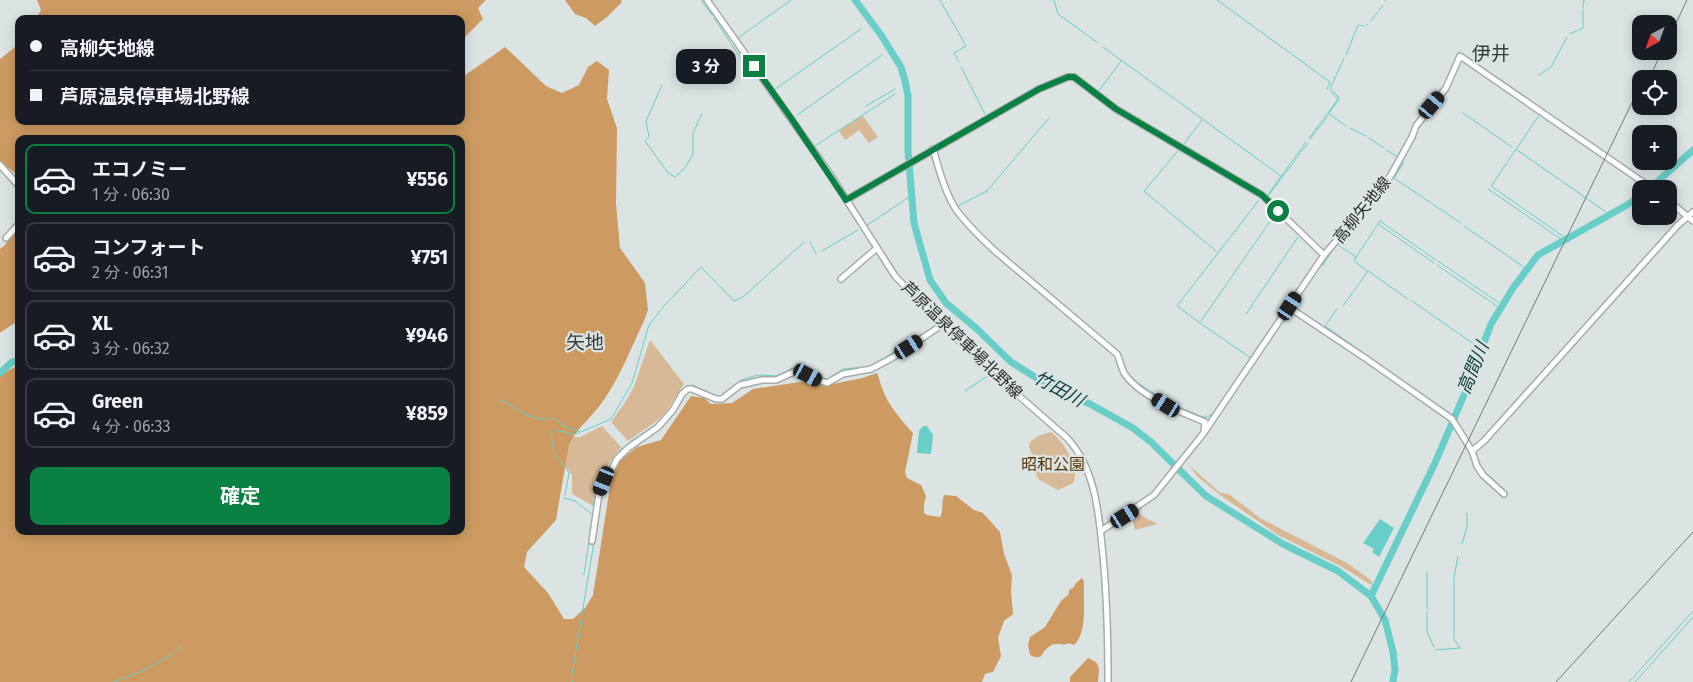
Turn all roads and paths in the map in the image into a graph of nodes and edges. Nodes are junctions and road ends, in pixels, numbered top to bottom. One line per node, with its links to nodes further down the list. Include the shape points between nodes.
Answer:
1 (708, 0): 6 (street, 芦原温泉停車場北野線)
2 (933, 149): 6 (street, 高柳矢地線); 14 (street, 高柳矢地線, via 1039,89 1074,77 1116,109 1262,195); 18 (street, via 954,206 979,236 1117,354 1131,381 1168,406 1205,422)
3 (0, 165): 5 (street)
4 (1642, 180): 14 (street, 高柳矢地線, via 1460,56 1446,88 1419,121 1383,187)
5 (15, 182)
6 (846, 200): 13 (street, 芦原温泉停車場北野線)
7 (1677, 208): 9 (street)
8 (1693, 212): 9 (street)
9 (1687, 216): 10 (street); 19 (street)
10 (1693, 221)
11 (15, 228): 12 (street)
12 (6, 238)
13 (877, 248): 15 (street); 17 (street, 芦原温泉停車場北野線, via 895,276)
14 (1324, 255): 16 (street)
15 (842, 279)
16 (1290, 308): 18 (street); 19 (street, via 1449,417)
17 (942, 325): 21 (street, 芦原温泉停車場北野線, via 1074,446 1084,461 1094,492); 22 (street, via 871,369 843,374 826,383 796,372 776,380 740,385 722,399 716,400 688,390 658,427 616,459 599,494)
18 (1203, 434): 21 (street, via 1160,488 1144,503)
19 (1472, 451): 20 (street, via 1483,475)
20 (1504, 494)
21 (1101, 531): 23 (street, 芦原温泉停車場北野線, via 1108,603)
22 (592, 541)
23 (1108, 682)

